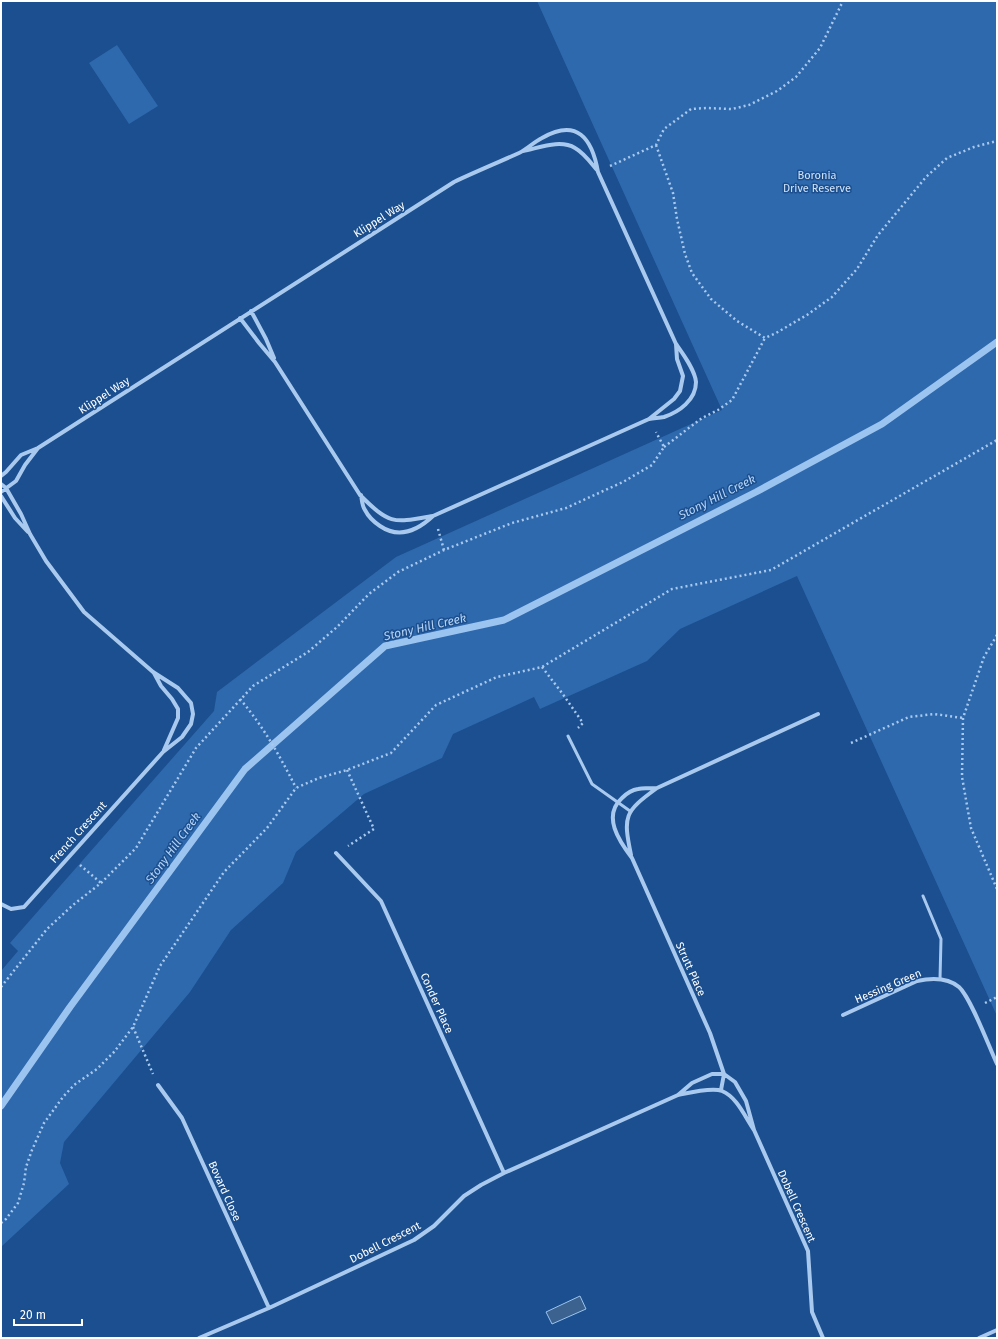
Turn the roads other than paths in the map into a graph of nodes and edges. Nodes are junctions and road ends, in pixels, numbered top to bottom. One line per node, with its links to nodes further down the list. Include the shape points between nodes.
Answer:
1 (521, 152): 2 (street, Klippel Way, via 555,144 567,144 576,148); 2 (street, Klippel Way, via 560,129 570,129 590,145); 3 (street, Klippel Way, via 454,182)
2 (598, 172): 5 (street, Klippel Way)
3 (251, 311): 4 (street, Klippel Way); 6 (street, Klippel Way)
4 (240, 318): 6 (street, Klippel Way); 8 (street, Klippel Way)
5 (676, 344): 7 (street, Klippel Way, via 677,359 683,376 680,391); 7 (street, Klippel Way, via 690,365 696,382 692,396 682,408 664,417)
6 (275, 362): 13 (street, Klippel Way)
7 (649, 419): 15 (street, Klippel Way)
8 (38, 448): 9 (street, Klippel Way, via 21,455); 11 (street, Klippel Way, via 16,481)
9 (1, 476)
10 (1, 484): 11 (street, French Crescent)
11 (6, 488): 12 (street, Klippel Way); 16 (street, French Crescent, via 22,514)
12 (1, 492)
13 (360, 494): 15 (street, Klippel Way, via 376,510 390,519 404,521); 15 (street, Klippel Way, via 364,510 374,522 388,531 402,533 422,526)
14 (1, 496): 16 (street, French Crescent, via 14,518)
15 (433, 516)
16 (30, 534): 17 (street, French Crescent, via 46,561 84,612)
17 (153, 672): 20 (street, French Crescent, via 178,709 178,718); 20 (street, French Crescent, via 178,688 190,703 193,714 191,724 182,737)
18 (818, 714): 21 (street)
19 (568, 736): 22 (lane, via 592,784)
20 (163, 752): 27 (street, French Crescent, via 24,907 12,909)
21 (656, 788): 22 (street, via 628,792); 23 (street)
22 (617, 802): 23 (lane); 25 (street, Strutt Place, via 613,810 613,824 620,841)
23 (630, 811): 25 (street, Strutt Place, via 626,833)
24 (336, 853): 36 (street, Conder Place, via 381,901)
25 (632, 858): 31 (street, Strutt Place, via 710,1033)
26 (923, 896): 28 (lane, via 941,939)
27 (1, 904)
28 (940, 979): 29 (street, Hessing Green, via 918,981); 30 (street, Hessing Green, via 959,987)
29 (843, 1015)
30 (997, 1064)
31 (724, 1074): 33 (street, Strutt Place); 34 (street, Dobell Crescent, via 712,1074 692,1082); 35 (street, Dobell Crescent, via 735,1082 746,1101)
32 (158, 1085): 37 (street, Bovard Close, via 182,1118)
33 (721, 1090): 34 (street, Dobell Crescent, via 703,1090); 35 (street, Dobell Crescent, via 738,1105)
34 (678, 1095): 36 (street, Dobell Crescent)
35 (754, 1130): 40 (street, Dobell Crescent, via 808,1252 812,1312)
36 (504, 1173): 37 (street, Dobell Crescent, via 464,1196 434,1226 414,1240)
37 (269, 1308): 39 (street, Dobell Crescent)
38 (997, 1330): 41 (street)
39 (199, 1338)
40 (823, 1338)
41 (979, 1338)

